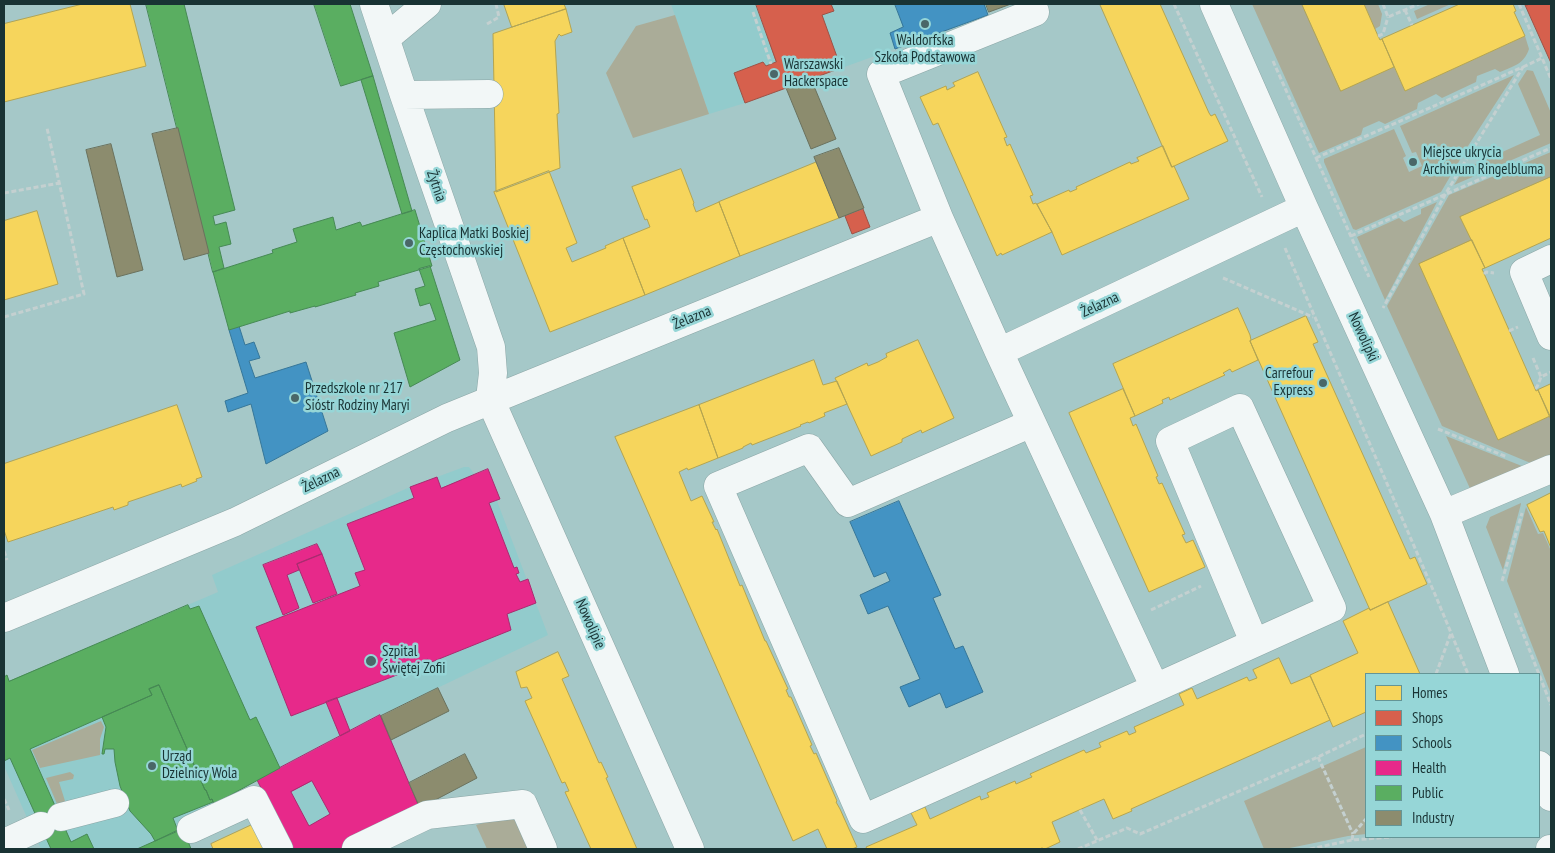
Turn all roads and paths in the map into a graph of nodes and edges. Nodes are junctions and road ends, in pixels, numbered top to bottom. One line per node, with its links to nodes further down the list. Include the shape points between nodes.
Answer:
1 (374, 4): 16 (street, Żytnia)
2 (426, 4): 16 (street)
3 (496, 4): 13 (path, via 498,17)
4 (1032, 4): 30 (street, via 1035,12 881,74)
5 (1174, 4): 31 (path)
6 (1214, 4): 29 (street, Nowolipki)
7 (1383, 4): 12 (path)
8 (1420, 4): 10 (path)
9 (1519, 4): 17 (path)
10 (1405, 10): 12 (path); 14 (path)
11 (753, 12): 18 (path)
12 (1388, 17): 15 (path, via 1383,34)
13 (487, 24)
14 (1412, 25)
15 (1378, 36)
16 (386, 38): 22 (street, Żytnia)
17 (1542, 58): 19 (path); 20 (path)
18 (771, 64)
19 (1523, 67): 25 (path); 28 (path)
20 (1551, 79)
21 (489, 94): 22 (street)
22 (404, 95): 46 (street, Żytnia, via 491,347)
23 (47, 128): 26 (path)
24 (1551, 148): 28 (path)
25 (1316, 158)
26 (60, 183): 27 (path); 38 (path, via 84,294)
27 (4, 193)
28 (1446, 193): 32 (path); 37 (path)
29 (1304, 208): 31 (street, Żelazna); 52 (street, Nowolipki)
30 (939, 218): 43 (street); 46 (street, Żelazna)
31 (1274, 223): 39 (path); 43 (street, Żelazna)
32 (1351, 236)
33 (1551, 259): 42 (street, via 1524,272)
34 (1494, 273): 35 (path)
35 (1484, 274)
36 (1219, 276): 39 (path)
37 (1383, 308)
38 (4, 317)
39 (1314, 317): 59 (path)
40 (1519, 327): 41 (path)
41 (1509, 331)
42 (1551, 336)
43 (999, 352): 47 (street)
44 (1542, 377): 45 (path)
45 (1535, 388)
46 (490, 400): 58 (street, Żelazna, via 235,522); 81 (street, Nowolipie)
47 (1032, 423): 64 (street); 64 (street, via 848,504 809,448 718,486 863,819)
48 (1438, 429): 49 (path)
49 (1509, 458)
50 (1551, 469): 52 (street)
51 (1524, 505): 56 (path)
52 (1444, 514): 63 (street, Nowolipki)
53 (4, 550): 54 (path)
54 (7, 560)
55 (1226, 574): 57 (path); 60 (street); 60 (street, via 1170,441 1240,408 1332,608)
56 (1502, 582)
57 (1148, 611)
58 (4, 618)
59 (1451, 633): 61 (path); 62 (path)
60 (1254, 642): 64 (street)
61 (1436, 673)
62 (1468, 673)
63 (1505, 673)
64 (1155, 688)
65 (1365, 734): 66 (path)
66 (1318, 757): 73 (path); 75 (path, via 1140,834 1127,828)
67 (1540, 768): 68 (street)
68 (1551, 797)
69 (115, 803): 77 (street, via 51,822)
70 (1080, 810): 75 (path)
71 (1365, 819): 73 (path)
72 (191, 829): 78 (street, via 254,800)
73 (1353, 834): 76 (path)
74 (1379, 838): 76 (path)
75 (1098, 840): 82 (path)
76 (1352, 840): 83 (path)
77 (4, 843)
78 (279, 849)
79 (356, 849): 80 (street, via 426,815 523,804)
80 (543, 849)
81 (690, 849)
82 (1078, 849)
83 (1310, 849)

